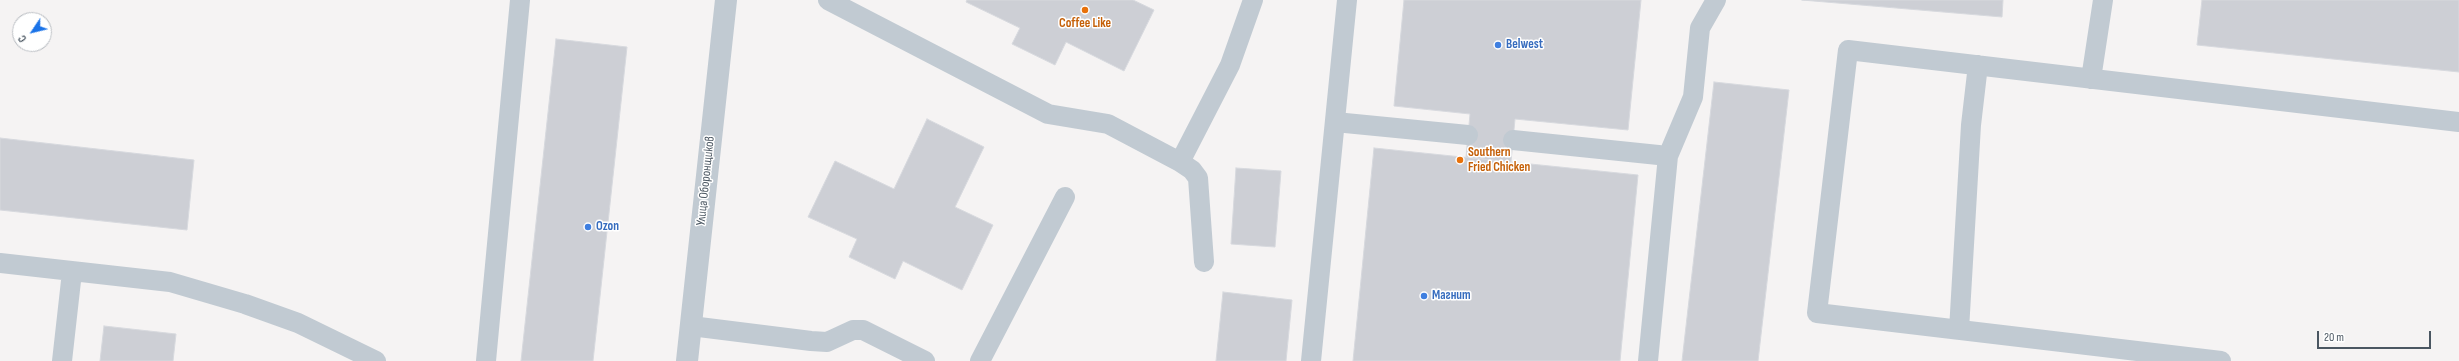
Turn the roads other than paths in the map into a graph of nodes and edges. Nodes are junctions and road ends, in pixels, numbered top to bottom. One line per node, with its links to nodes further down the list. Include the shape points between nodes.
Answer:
1 (520, 0): 24 (lane)
2 (726, 0): 20 (street, Улица Оборонщиков)
3 (828, 0): 15 (lane, via 1048,114 1108,124)
4 (1253, 0): 15 (lane, via 1230,65)
5 (1347, 0): 10 (lane)
6 (1716, 0): 14 (lane, via 1700,28 1693,98)
7 (2102, 0): 9 (lane)
8 (1978, 65): 9 (lane); 21 (lane, via 1971,125); 21 (lane, via 1848,50 1817,313)
9 (2091, 79): 11 (lane)
10 (1335, 122): 12 (lane); 28 (lane)
11 (2459, 122)
12 (1468, 136)
13 (1513, 140): 14 (lane)
14 (1668, 156): 29 (lane)
15 (1180, 162): 17 (lane, via 1198,178)
16 (1065, 197): 27 (lane)
17 (1204, 262)
18 (0, 264): 19 (lane)
19 (72, 272): 22 (lane); 23 (lane, via 170,282 245,304 298,324)
20 (691, 326): 25 (street, Улица Оборонщиков); 26 (lane, via 827,342 853,330 863,330)
21 (1959, 330): 30 (lane)
22 (62, 361)
23 (376, 361)
24 (486, 361)
25 (687, 361)
26 (925, 361)
27 (980, 361)
28 (1311, 361)
29 (1648, 361)
30 (2221, 361)

